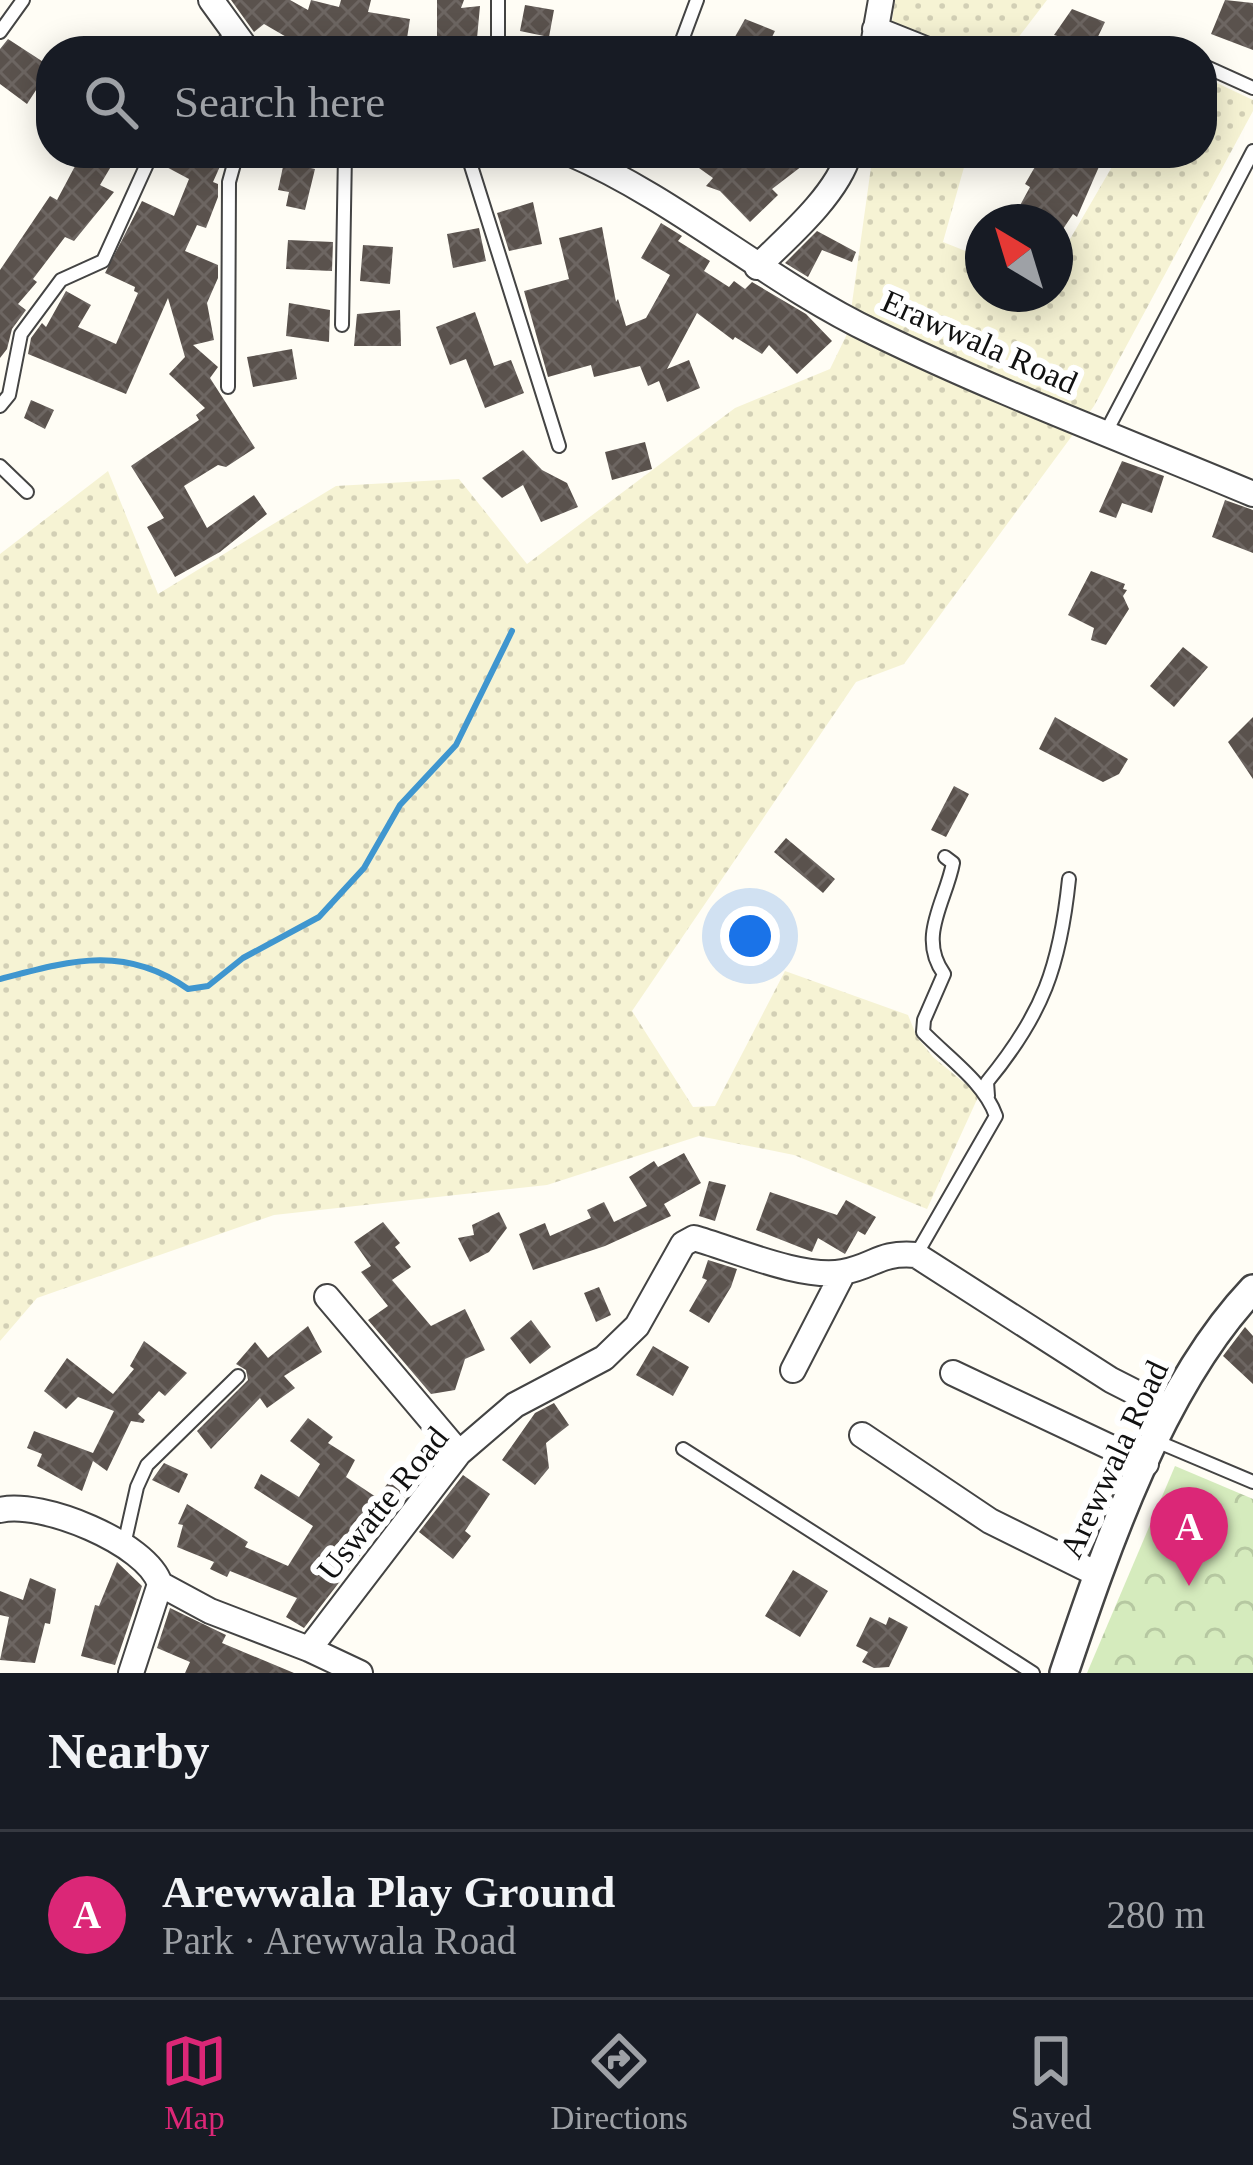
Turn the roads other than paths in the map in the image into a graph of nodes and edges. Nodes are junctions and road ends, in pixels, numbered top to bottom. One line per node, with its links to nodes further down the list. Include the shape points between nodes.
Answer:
1 (23, 0): 6 (lane)
2 (212, 0): 7 (street)
3 (498, 0): 8 (lane)
4 (697, 0): 9 (lane)
5 (881, 0): 10 (street)
6 (0, 32)
7 (227, 36)
8 (498, 36)
9 (684, 36)
10 (874, 36)
11 (1217, 72): 12 (lane)
12 (1253, 88)
13 (1253, 151): 24 (lane)
14 (145, 168): 23 (lane, via 103,261 61,280 21,334)
15 (233, 168): 22 (lane)
16 (345, 168): 21 (lane)
17 (472, 168): 25 (lane)
18 (628, 168): 20 (street, Erawwala Road)
19 (844, 168): 20 (street)
20 (757, 267): 24 (street, Erawwala Road, via 874,333)
21 (342, 325)
22 (228, 387)
23 (0, 406)
24 (1106, 432): 28 (street, Erawwala Road)
25 (559, 446)
26 (0, 466): 27 (lane)
27 (27, 492)
28 (1253, 494)
29 (945, 856): 31 (lane, via 953,863 932,948 944,974 923,1032)
30 (1069, 879): 31 (lane, via 1049,989 987,1082)
31 (988, 1097): 32 (lane, via 996,1116)
32 (916, 1255): 33 (street, Uswatte Road, via 891,1252); 39 (street)
33 (843, 1273): 36 (street); 43 (street, Uswatte Road, via 815,1273 694,1238 637,1326 604,1358 515,1405)
34 (1253, 1289): 39 (street, Arewwala Road, via 1222,1321)
35 (327, 1297): 43 (street)
36 (793, 1370)
37 (953, 1373): 42 (street)
38 (238, 1376): 46 (lane, via 147,1465)
39 (1169, 1410): 42 (street, Arewwala Road)
40 (862, 1435): 47 (street, via 990,1521)
41 (683, 1449): 52 (lane)
42 (1151, 1452): 44 (lane); 47 (street, Arewwala Road)
43 (459, 1453): 49 (street, Uswatte Road)
44 (1253, 1482)
45 (0, 1510): 46 (street, via 51,1513)
46 (124, 1545): 48 (street)
47 (1097, 1574): 53 (street, Arewwala Road)
48 (160, 1584): 49 (street); 50 (street)
49 (309, 1649): 51 (street)
50 (131, 1673)
51 (360, 1673)
52 (1033, 1673)
53 (1064, 1673)

